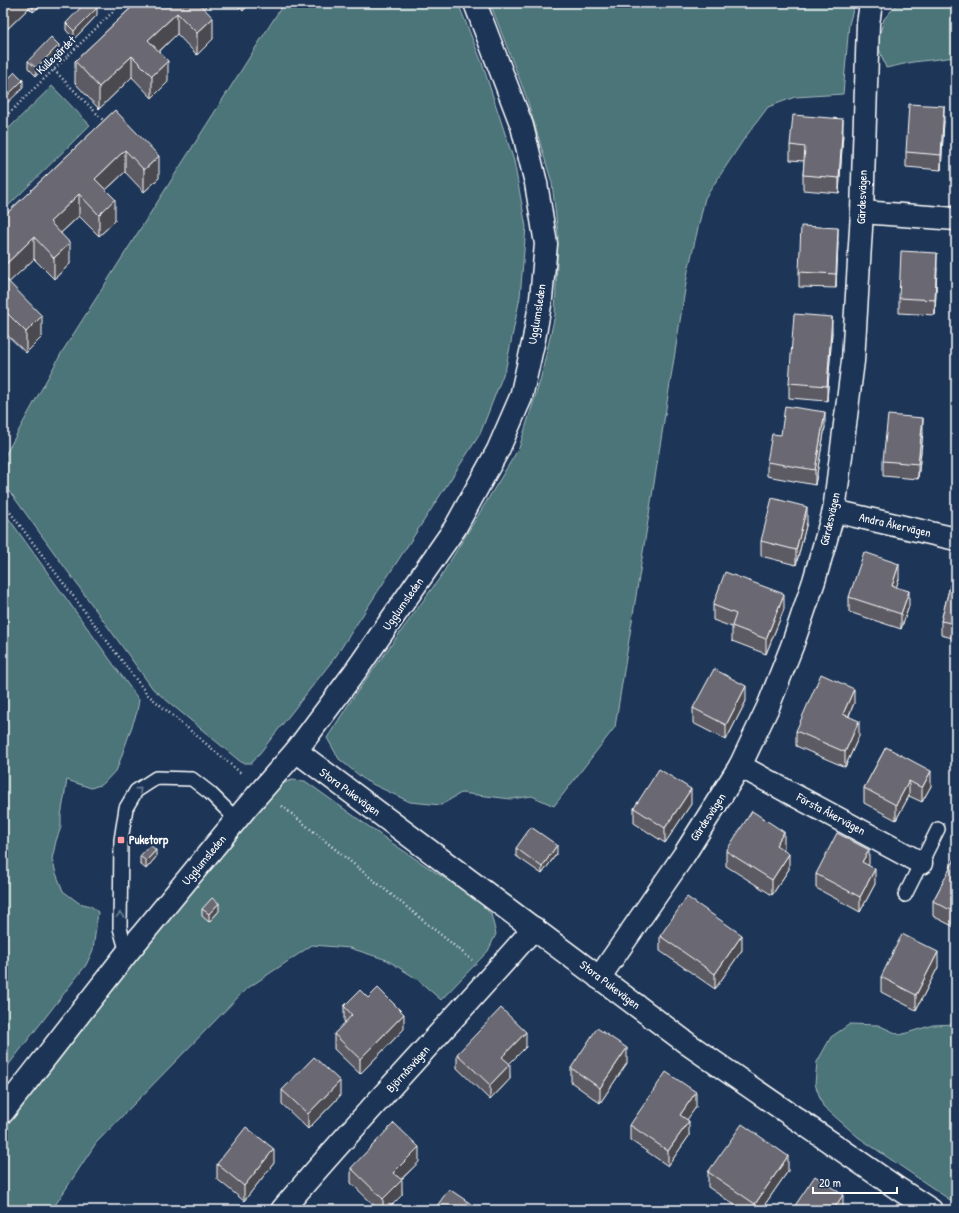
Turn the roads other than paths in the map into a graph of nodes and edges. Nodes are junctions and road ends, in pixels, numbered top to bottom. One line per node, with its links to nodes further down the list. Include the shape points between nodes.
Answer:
1 (475, 3): 7 (street, Ugglumsleden, via 522,126 536,182 546,244 541,299 521,396 498,450 455,528 357,669)
2 (871, 3): 3 (street, Gärdesvägen, via 868,24)
3 (862, 212): 4 (street); 5 (street, Gärdesvägen, via 853,361)
4 (956, 218)
5 (834, 511): 6 (street, Andra Åkervägen); 8 (street, Gärdesvägen, via 792,646 768,707)
6 (956, 539)
7 (296, 751): 9 (street, Ugglumsleden); 13 (street, Stora Pukevägen)
8 (740, 766): 11 (street, Första Åkervägen); 15 (street, Gärdesvägen, via 684,855)
9 (237, 820): 14 (street, Ugglumsleden); 14 (lane, one-way to 9, via 120,928 121,840 126,808 136,791 156,778 192,779)
10 (938, 829): 11 (lane)
11 (921, 863): 12 (lane)
12 (905, 895)
13 (534, 928): 15 (street, Stora Pukevägen); 17 (street, Björnåsvägen, via 352,1130)
14 (127, 953): 16 (street, Ugglumsleden)
15 (599, 978): 18 (street, Stora Pukevägen, via 688,1044)
16 (3, 1112)
17 (287, 1208)
18 (930, 1210)

